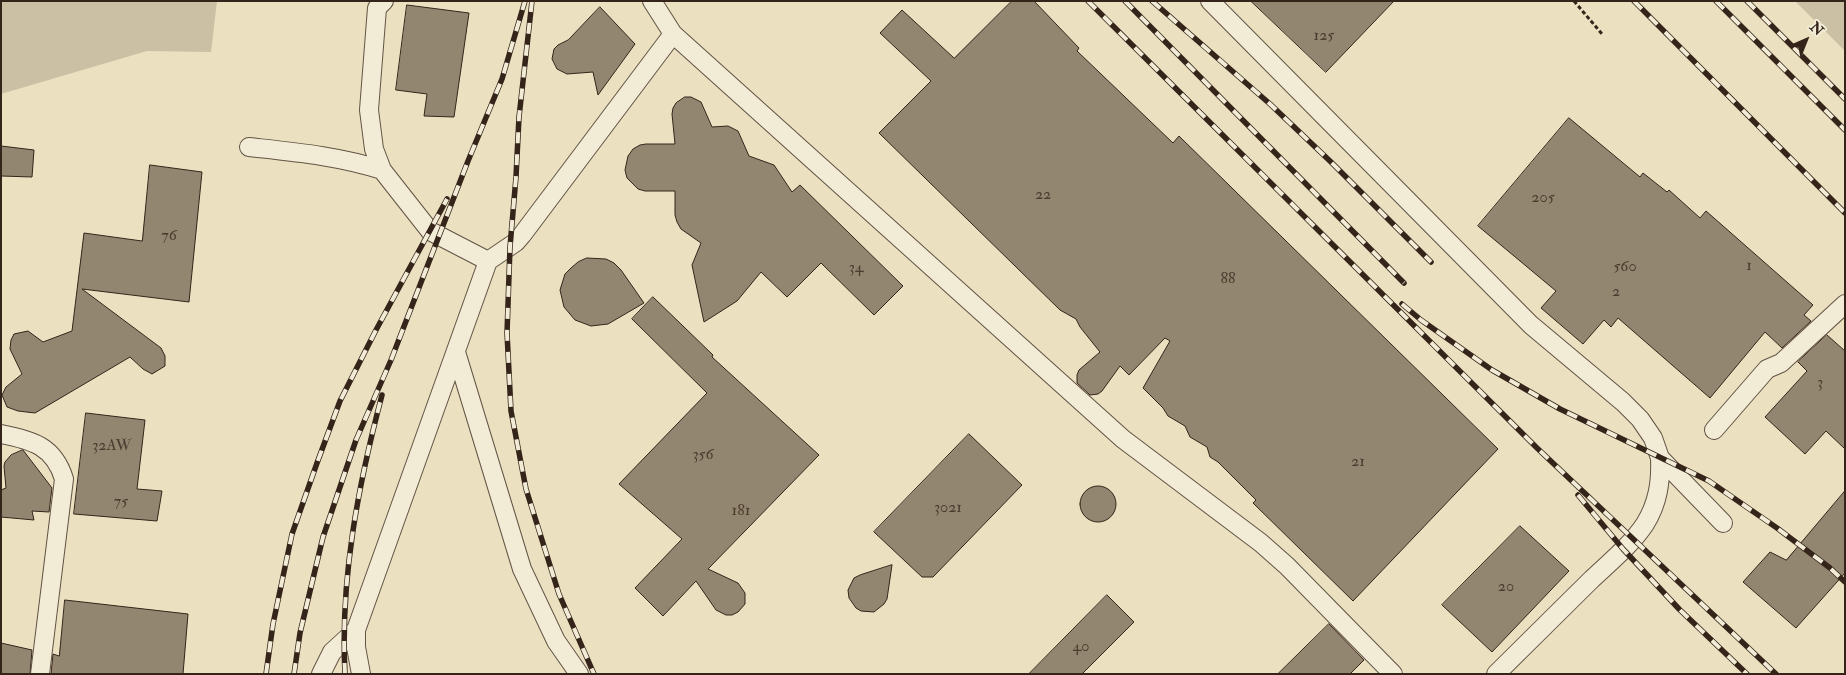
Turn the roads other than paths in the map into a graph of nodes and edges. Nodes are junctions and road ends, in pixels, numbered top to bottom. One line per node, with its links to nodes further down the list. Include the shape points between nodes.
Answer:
1 (384, 1): 6 (lane, via 377,8 369,110 374,150)
2 (652, 1): 4 (lane)
3 (1210, 1): 12 (lane, via 1531,325 1640,419 1653,438)
4 (673, 34): 7 (lane, via 522,235); 19 (lane, via 1123,439 1287,566)
5 (248, 147): 6 (lane, via 359,162)
6 (382, 170): 7 (lane, via 430,231)
7 (488, 261): 9 (lane)
8 (1845, 304): 10 (lane, via 1781,363 1767,369)
9 (456, 352): 14 (lane); 18 (lane, via 522,569 556,641)
10 (1714, 430)
11 (1, 434): 15 (lane, via 30,440 48,452 60,466 64,480)
12 (1660, 458): 13 (lane); 20 (lane, via 1659,491 1645,524)
13 (1723, 523)
14 (356, 630): 16 (lane, via 332,652); 17 (lane)
15 (40, 674)
16 (322, 674)
17 (361, 674)
18 (579, 674)
19 (1393, 674)
20 (1496, 674)

